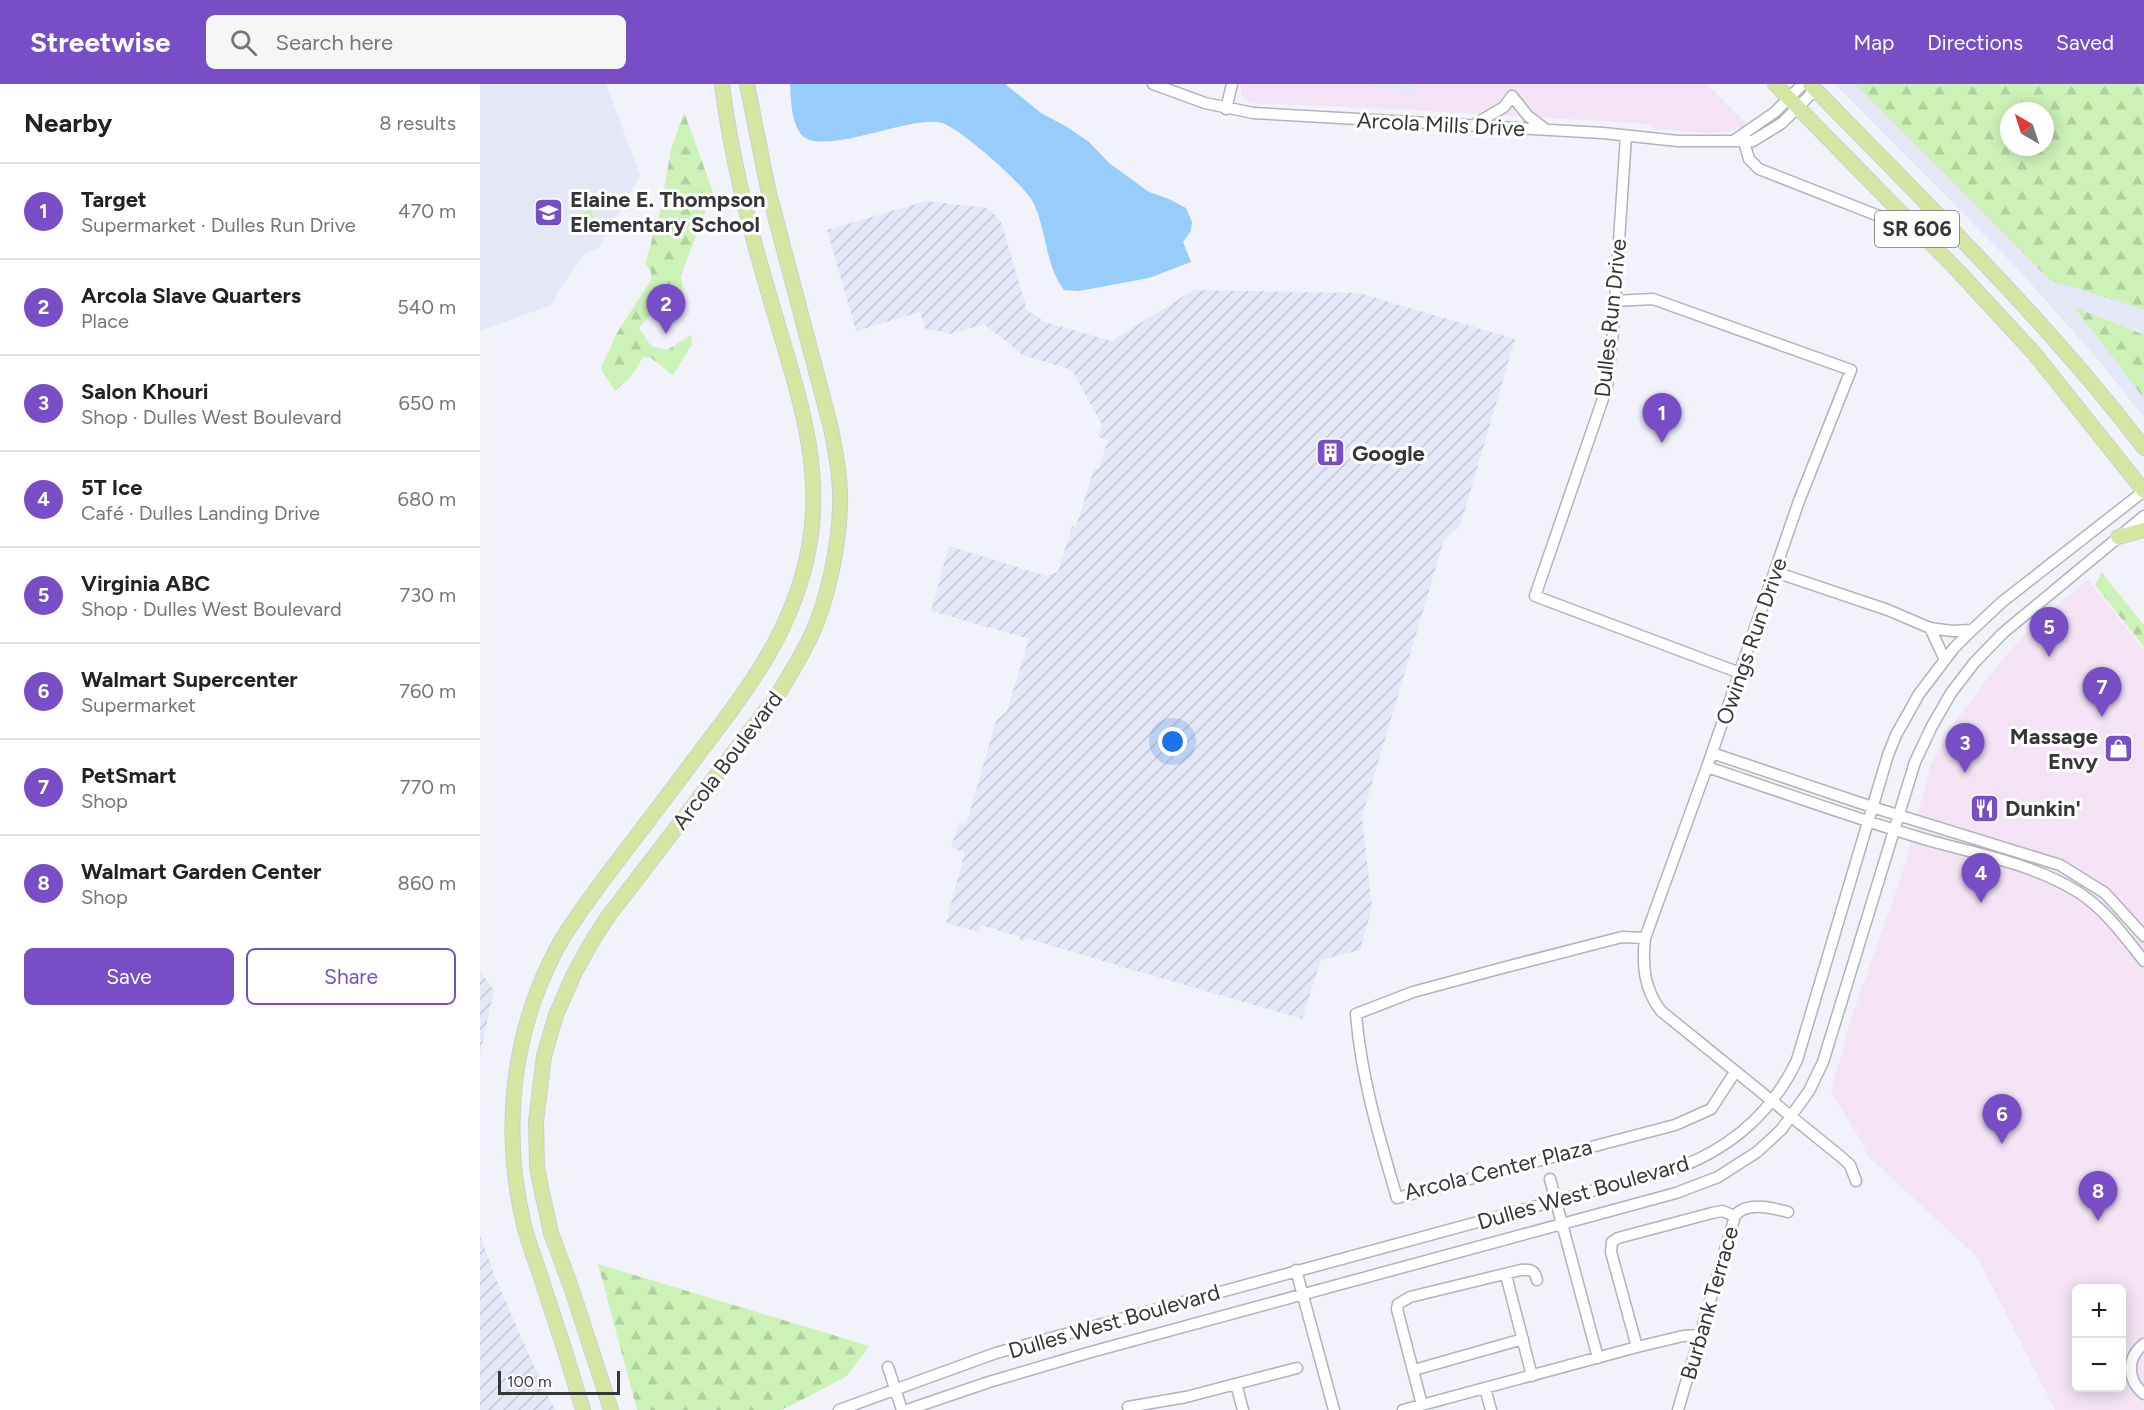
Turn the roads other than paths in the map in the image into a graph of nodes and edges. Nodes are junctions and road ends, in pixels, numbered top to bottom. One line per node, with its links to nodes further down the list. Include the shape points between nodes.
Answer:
1 (722, 84): 65 (main road, Arcola Boulevard, via 742,196 806,426 812,470 811,531 791,607 765,663 582,909 556,950 529,1012 514,1091 513,1167 525,1226)
2 (747, 84): 66 (main road, Arcola Boulevard, via 768,189 831,428 838,466 837,538 812,634 795,666 777,696 607,918 574,974 549,1035 536,1121 537,1166 554,1242)
3 (1153, 84): 10 (street, Arcola Mills Drive)
4 (1232, 84): 10 (street)
5 (1512, 84): 8 (street)
6 (1775, 84): 9 (main road, SR 606)
7 (1809, 86): 9 (street, Arcola Mills Drive); 17 (main road, SR 606, via 2045,328)
8 (1512, 96): 11 (street, via 1504,108); 12 (street, via 1528,116)
9 (1794, 103): 14 (street, Arcola Mills Drive, via 1768,132 1753,141); 18 (main road, SR 606, via 2033,352)
10 (1226, 109): 11 (street, Arcola Mills Drive)
11 (1473, 125): 12 (street, Arcola Mills Drive)
12 (1548, 130): 13 (street, Arcola Mills Drive)
13 (1626, 136): 14 (street, Arcola Mills Drive, via 1701,142); 16 (street, Dulles Run Drive)
14 (1740, 139): 15 (street, via 1749,159 1759,169)
15 (1884, 218)
16 (1615, 301): 22 (street, Owings Run Drive, via 1653,299 1851,370); 26 (street, Dulles Run Drive, via 1605,396 1535,596)
17 (2144, 448)
18 (2144, 491): 24 (street, Dulles West Boulevard)
19 (2144, 516): 21 (street, Dulles West Boulevard)
20 (2144, 530): 21 (main road)
21 (2118, 537): 30 (street, Dulles West Boulevard, via 2003,633 1960,681 1922,744)
22 (1775, 572): 23 (street); 26 (street, Owings Run Drive)
23 (1930, 628): 24 (street); 25 (street)
24 (1972, 630): 25 (street, Dulles West Boulevard)
25 (1945, 660): 29 (street, Dulles West Boulevard, via 1919,694 1896,735)
26 (1740, 673): 27 (street, Owings Run Drive)
27 (1712, 753): 28 (street, Owings Run Drive); 29 (street)
28 (1707, 767): 31 (street); 34 (street, Owings Run Drive)
29 (1872, 807): 30 (street); 31 (street, Dulles West Boulevard)
30 (1899, 814): 32 (street, Dulles West Boulevard); 33 (street, via 2060,865 2105,894)
31 (1868, 821): 32 (street); 37 (street, Dulles West Boulevard, via 1800,1053)
32 (1895, 830): 35 (street, via 2012,863 2063,884 2106,914); 38 (street, Dulles West Boulevard, via 1823,1062)
33 (2144, 936)
34 (1644, 938): 36 (street, Owings Run Drive, via 1644,976 1655,1003 1672,1022); 36 (street, Arcola Center Plaza, via 1622,937 1502,968 1413,992 1356,1014 1374,1120 1397,1198 1675,1125 1711,1109)
35 (2144, 961)
36 (1736, 1072): 37 (street, Owings Run Drive)
37 (1773, 1101): 38 (street, Owings Run Drive); 41 (street, Dulles West Boulevard, via 1733,1139 1698,1160)
38 (1792, 1116): 40 (street, Owings Run Drive, via 1850,1166); 44 (street, Dulles West Boulevard, via 1757,1152 1701,1185)
39 (1550, 1179): 41 (street)
40 (1856, 1180)
41 (1556, 1200): 44 (street); 45 (street, Dulles West Boulevard)
42 (1788, 1212): 43 (street, Burbank Terrace, via 1746,1208)
43 (1735, 1216): 49 (street, Burbank Terrace); 52 (street, via 1722,1211 1712,1213 1612,1242 1611,1255)
44 (1562, 1224): 48 (street, Dulles West Boulevard); 53 (street)
45 (1296, 1270): 48 (street); 60 (street, Dulles West Boulevard, via 996,1353)
46 (1506, 1275): 47 (street, via 1527,1270 1535,1272); 50 (street); 56 (street, via 1410,1297 1398,1304)
47 (1537, 1280)
48 (1303, 1294): 69 (street, Dulles West Boulevard, via 989,1382); 71 (street)
49 (1700, 1335): 52 (street); 73 (street, Burbank Terrace)
50 (1523, 1339): 56 (street); 57 (street)
51 (2144, 1344): 61 (street, via 2133,1355 2130,1372 2132,1381)
52 (1637, 1347): 53 (street)
53 (1598, 1358): 57 (street)
54 (888, 1366): 60 (street)
55 (1297, 1368): 58 (street)
56 (1414, 1370): 62 (street)
57 (1532, 1376): 59 (street)
58 (1236, 1384): 63 (street); 70 (street)
59 (1485, 1388): 62 (street); 72 (street)
60 (895, 1389): 67 (street, Dulles West Boulevard); 68 (street)
61 (2144, 1394)
62 (1422, 1405): 64 (street)
63 (1128, 1407)
64 (1407, 1409)
65 (583, 1410)
66 (611, 1410)
67 (839, 1410)
68 (902, 1410)
69 (908, 1410)
70 (1243, 1410)
71 (1334, 1410)
72 (1491, 1410)
73 (1678, 1410)

